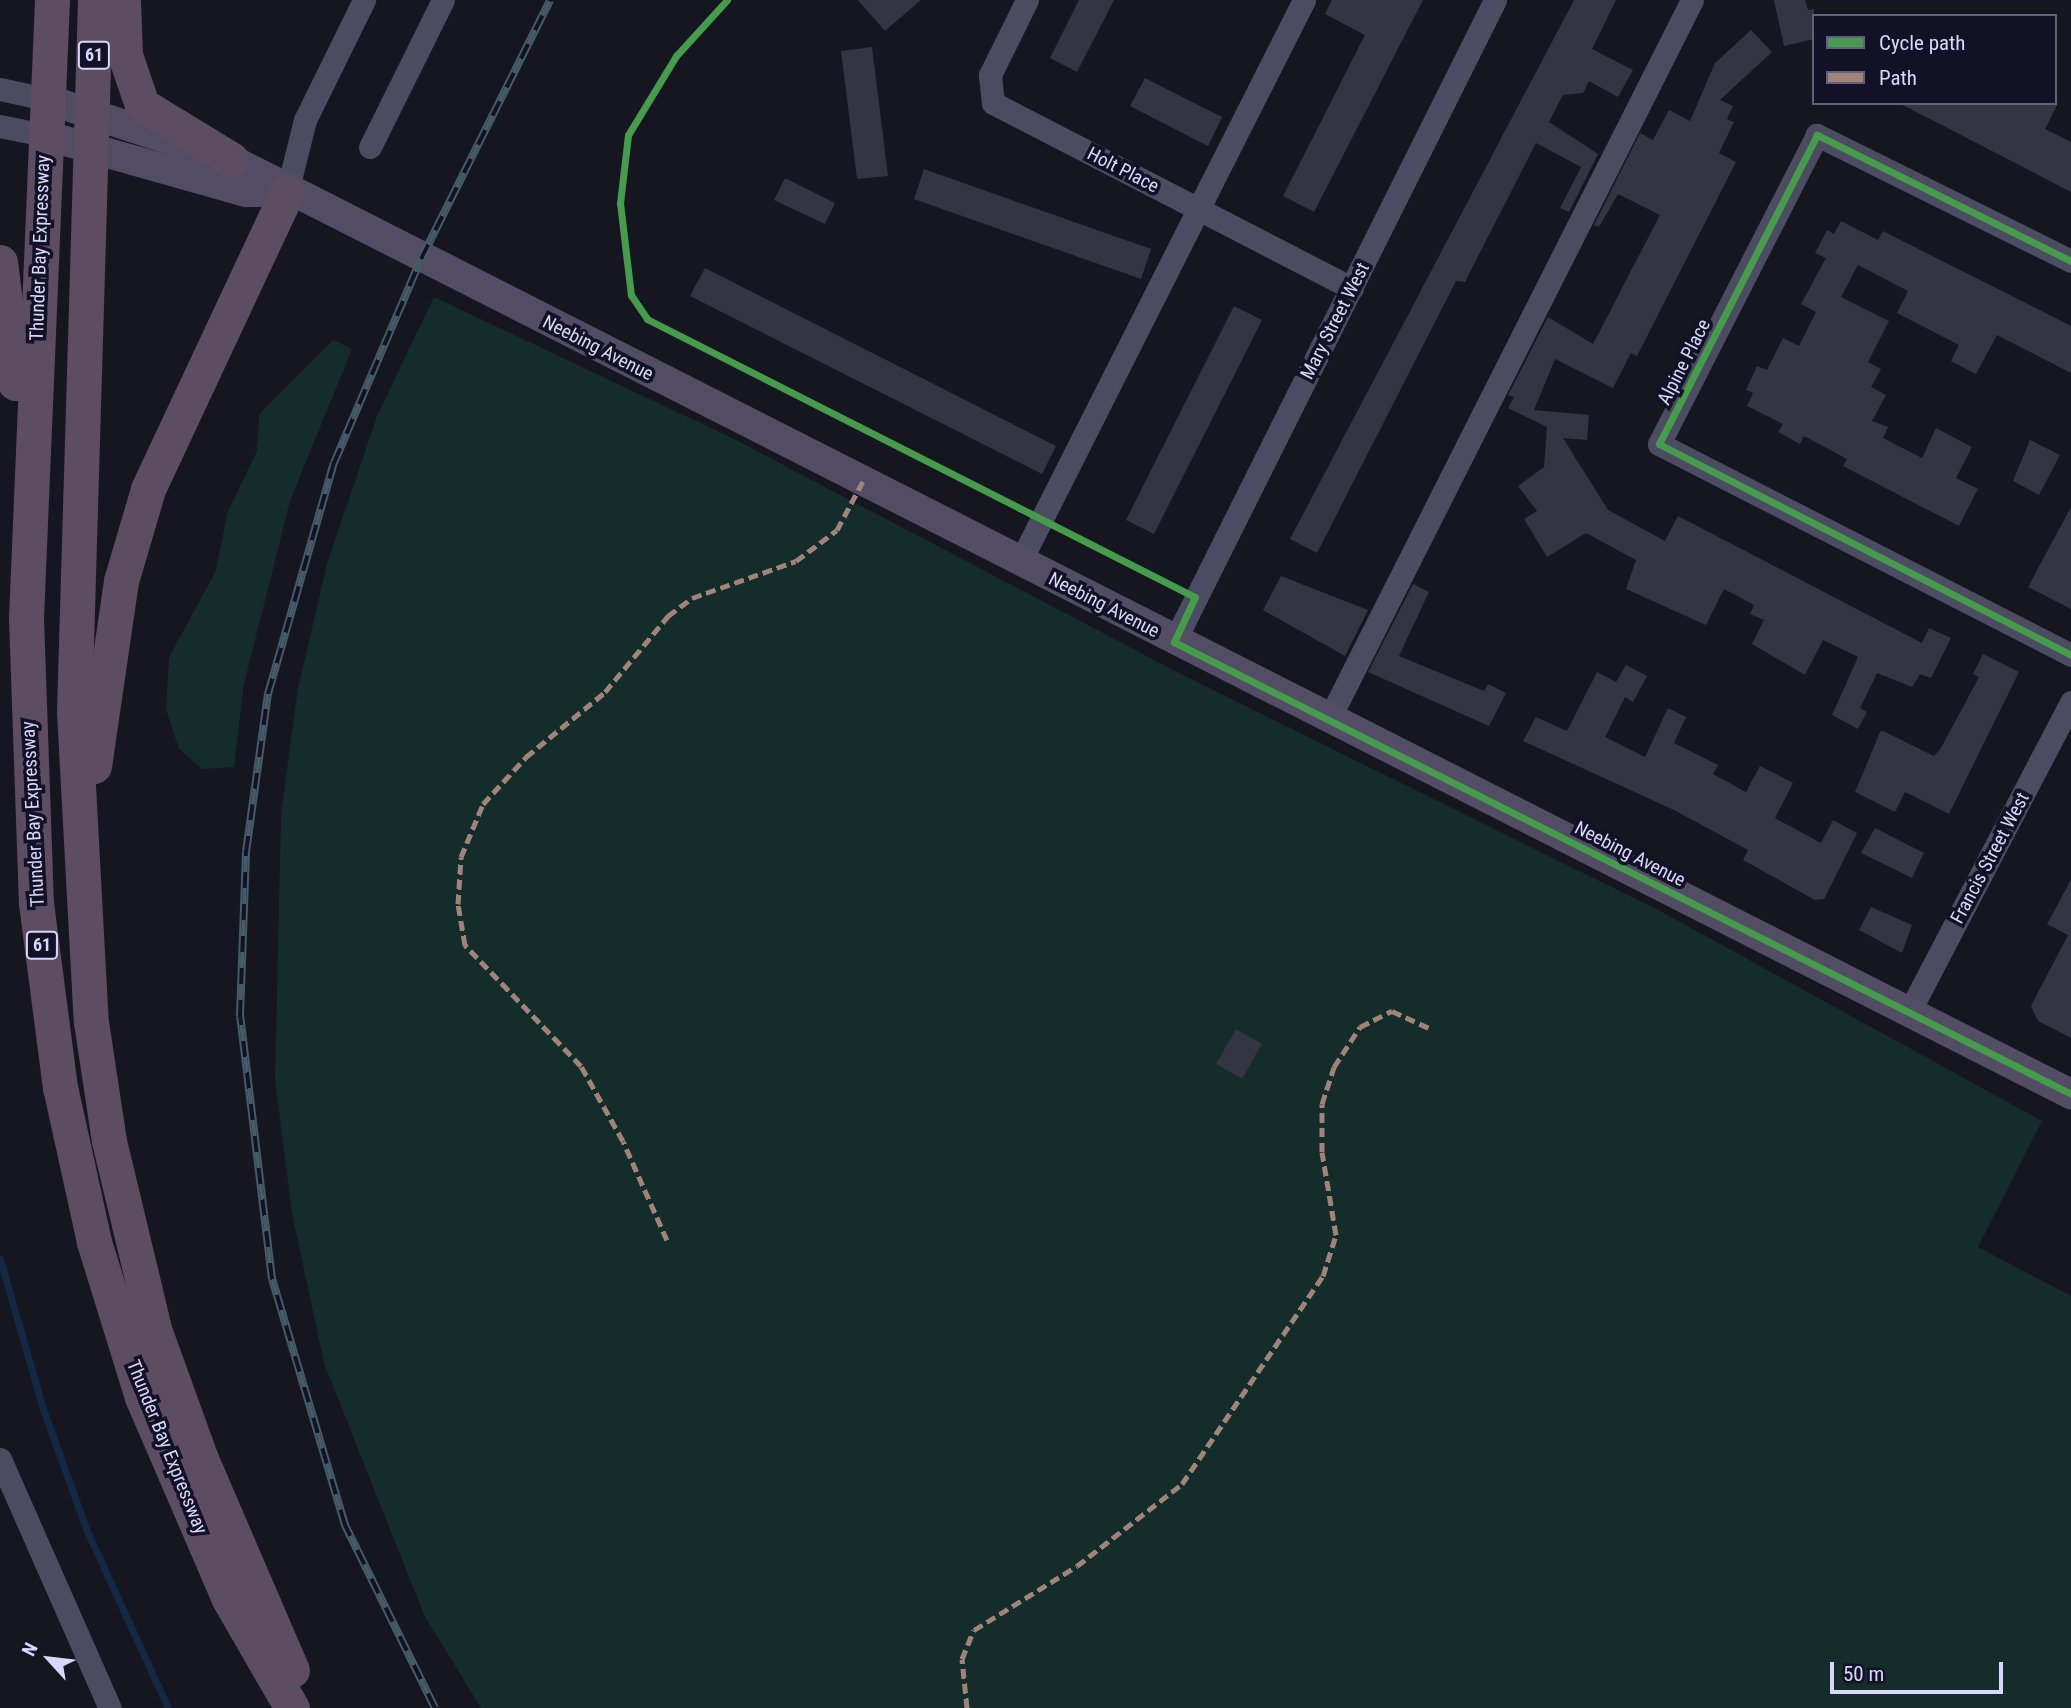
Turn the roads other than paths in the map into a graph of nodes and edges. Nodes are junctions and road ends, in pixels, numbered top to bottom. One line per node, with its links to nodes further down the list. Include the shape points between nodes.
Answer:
1 (52, 0): 11 (highway, Thunder Bay Expressway / 61)
2 (95, 0): 12 (highway, Thunder Bay Expressway / 61)
3 (123, 0): 17 (highway, via 125,55 142,105)
4 (364, 0): 18 (street, via 305,120)
5 (443, 0): 15 (street)
6 (1027, 0): 19 (street, Holt Place, via 990,75 993,103)
7 (1304, 0): 19 (street)
8 (1495, 0): 22 (street, Mary Street West)
9 (1692, 0): 28 (street)
10 (0, 89): 11 (street)
11 (46, 99): 12 (main road, Neebing Avenue); 14 (highway, Thunder Bay Expressway / 61)
12 (92, 110): 16 (highway, Thunder Bay Expressway / 61); 17 (main road, Neebing Avenue)
13 (0, 126): 14 (street)
14 (44, 135): 16 (main road, Neebing Avenue); 24 (highway, Thunder Bay Expressway / 61)
15 (370, 147)
16 (90, 149): 18 (main road, Neebing Avenue, via 246,192); 29 (highway, Thunder Bay Expressway / 61, via 75,582)
17 (232, 160): 18 (main road, Neebing Avenue)
18 (287, 192): 23 (main road, Neebing Avenue); 29 (highway, via 148,489 121,581 104,676)
19 (1198, 209): 22 (street, Holt Place); 23 (street)
20 (0, 261): 24 (highway, via 12,341)
21 (2071, 261): 26 (street, Alpine Place, via 1817,135 1659,444)
22 (1352, 288): 25 (street, Mary Street West)
23 (1020, 562): 25 (main road, Neebing Avenue)
24 (26, 618): 34 (highway, Thunder Bay Expressway / 61, via 36,903 60,1087 94,1242 142,1397 229,1599)
25 (1174, 642): 28 (main road, Neebing Avenue)
26 (2071, 655)
27 (2071, 702): 30 (street, Francis Street West)
28 (1328, 719): 30 (main road, Neebing Avenue)
29 (80, 884): 35 (highway, Thunder Bay Expressway / 61, via 91,1022 109,1141 155,1332 201,1459)
30 (1908, 1014): 31 (main road, Neebing Avenue)
31 (2070, 1089)
32 (0, 1459): 33 (street)
33 (110, 1708)
34 (292, 1708)
35 (310, 1708)

